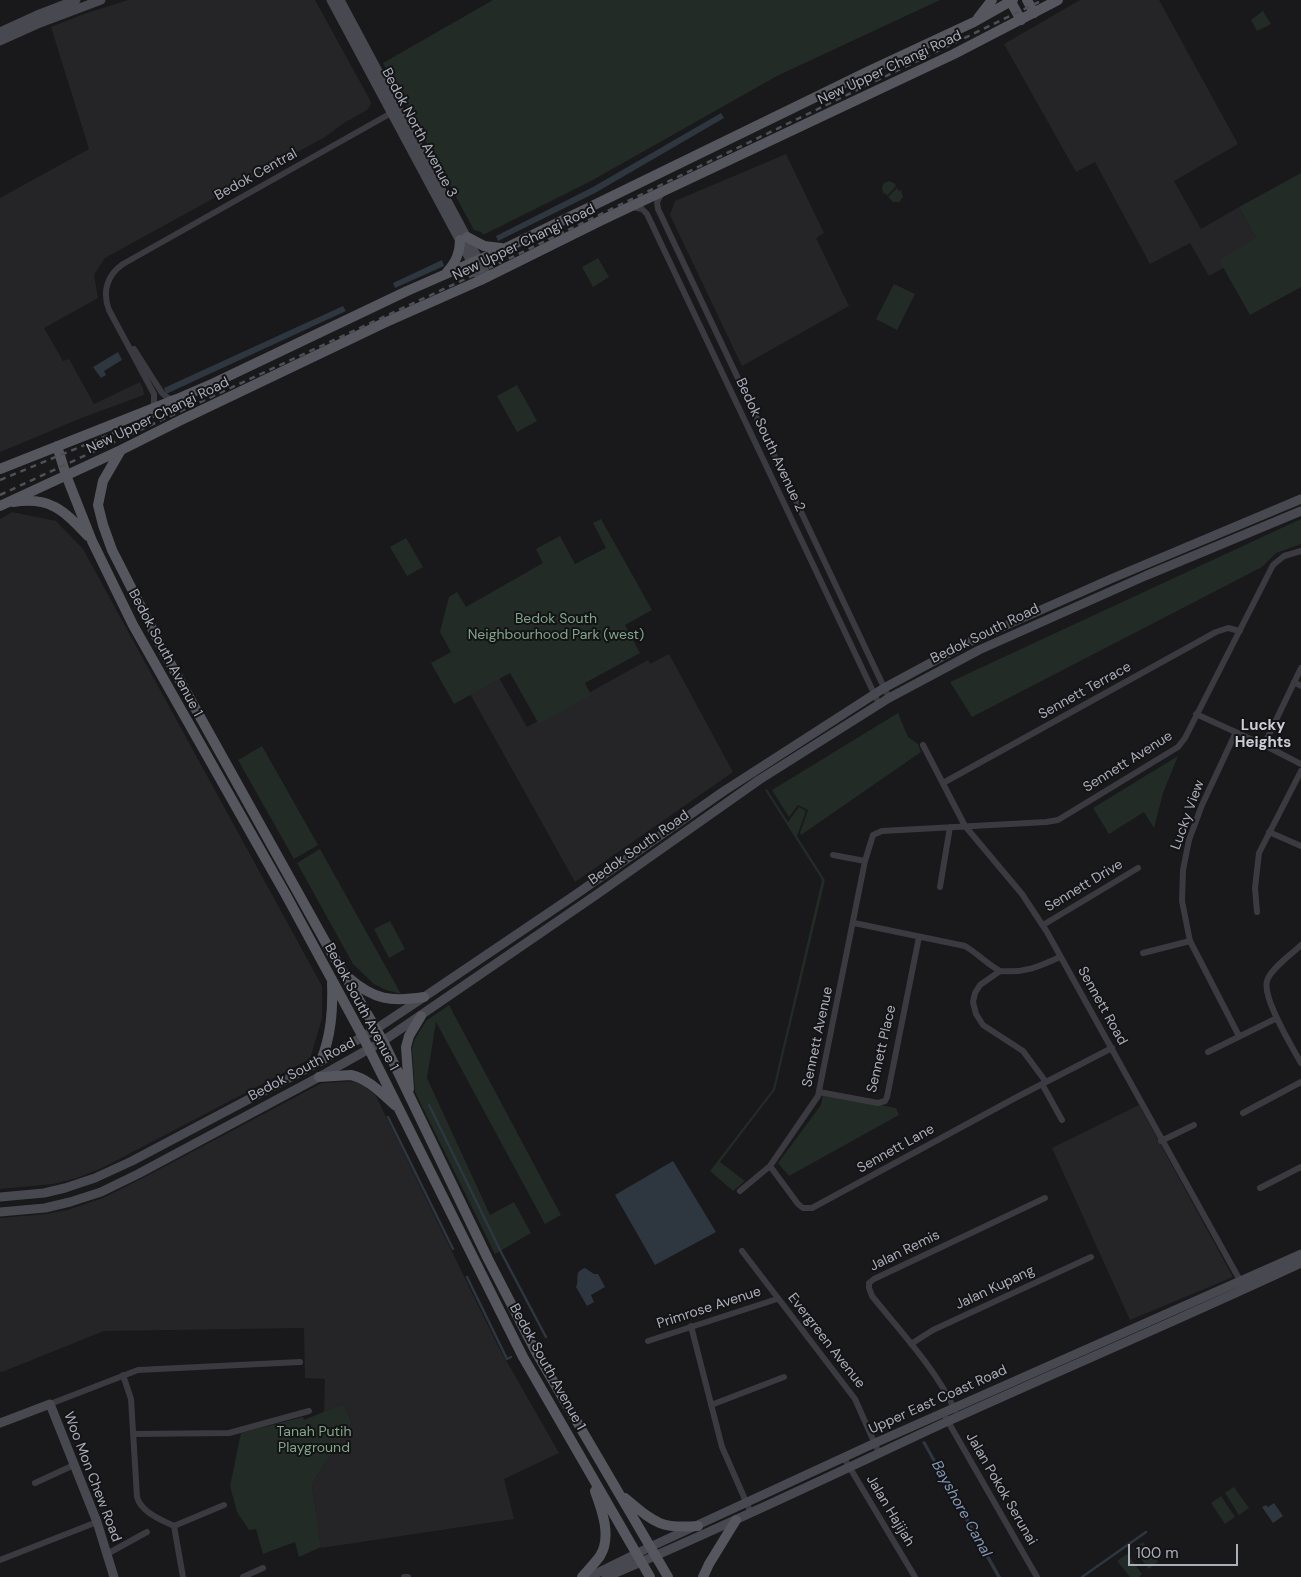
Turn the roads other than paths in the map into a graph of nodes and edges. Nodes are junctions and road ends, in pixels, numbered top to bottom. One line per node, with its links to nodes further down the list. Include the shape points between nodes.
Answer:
1 (76, 0): 12 (main road)
2 (101, 0): 13 (main road)
3 (331, 0): 14 (main road, Bedok North Avenue 3)
4 (340, 0): 14 (main road, Bedok North Avenue 3)
5 (992, 0): 11 (main road)
6 (1012, 0): 10 (main road); 11 (main road, New Upper Changi Road)
7 (1026, 0): 9 (main road)
8 (1058, 0): 9 (main road, New Upper Changi Road)
9 (1034, 13): 10 (main road, New Upper Changi Road)
10 (1021, 20): 15 (main road, New Upper Changi Road)
11 (974, 22): 18 (main road, New Upper Changi Road)
12 (0, 32)
13 (0, 41)
14 (396, 111): 17 (main road, Bedok North Avenue 3); 20 (street, Bedok Central)
15 (662, 192): 16 (main road, New Upper Changi Road); 38 (street, Bedok South Avenue 2, via 657,202 658,209)
16 (631, 206): 22 (main road, New Upper Changi Road); 39 (street, Bedok South Avenue 2, via 647,214)
17 (464, 238): 18 (main road, via 484,246); 19 (main road, Bedok North Avenue 3); 21 (main road, via 457,258)
18 (504, 248): 19 (main road, New Upper Changi Road)
19 (476, 261): 21 (main road, New Upper Changi Road); 22 (main road, Bedok North Avenue 3)
20 (126, 264): 23 (street, Bedok Central, via 110,283 109,304 162,393); 24 (street, Bedok Central, via 109,279 106,300 153,393)
21 (445, 274): 23 (main road, New Upper Changi Road)
22 (484, 278): 26 (main road, New Upper Changi Road)
23 (177, 399): 24 (main road, New Upper Changi Road)
24 (152, 409): 25 (main road, New Upper Changi Road)
25 (56, 446): 27 (main road, New Upper Changi Road); 28 (main road, Bedok South Avenue 1)
26 (121, 450): 28 (main road, New Upper Changi Road); 67 (main road, Bedok South Avenue 1, via 103,481 98,505 112,550 164,652)
27 (0, 468)
28 (66, 475): 30 (main road, New Upper Changi Road); 32 (main road, Bedok South Avenue 1)
29 (1301, 499): 38 (main road, Bedok South Road, via 980,637)
30 (1, 505): 32 (main road, via 24,501 52,504 63,510)
31 (1301, 511): 40 (main road, Bedok South Road, via 979,650)
32 (92, 541): 69 (main road, Bedok South Avenue 1, via 151,659)
33 (1301, 551): 34 (street, Sennett Avenue, via 1284,556 1273,565)
34 (1240, 631): 42 (street, Sennett Avenue); 50 (street, Sennett Terrace, via 1232,628 1221,630)
35 (1301, 668): 36 (street)
36 (1294, 682): 37 (street); 45 (street)
37 (1301, 686)
38 (884, 688): 39 (main road, Bedok South Road); 40 (street, Bedok South Avenue 2)
39 (874, 694): 41 (street, Bedok South Avenue 2); 46 (main road, Bedok South Road)
40 (889, 698): 41 (main road, Bedok South Road)
41 (879, 704): 47 (main road, Bedok South Road)
42 (1196, 714): 43 (street); 51 (street, Sennett Avenue, via 1178,747 1058,820)
43 (1236, 732): 45 (street); 63 (street, Lucky View, via 1189,840 1183,870 1182,902)
44 (923, 744): 50 (street, Sennett Road)
45 (1264, 745): 48 (street)
46 (778, 756): 47 (main road); 70 (main road, Bedok South Road)
47 (784, 764): 71 (main road, Bedok South Road)
48 (1301, 764)
49 (1301, 771): 53 (street)
50 (943, 783): 51 (street, Sennett Road)
51 (965, 826): 52 (street, Sennett Avenue); 61 (street, Sennett Road, via 1022,894)
52 (950, 827): 56 (street, Sennett Avenue, via 877,832); 58 (street)
53 (1269, 832): 54 (street); 59 (street, via 1258,854 1256,867)
54 (1301, 846)
55 (833, 855): 56 (street)
56 (866, 861): 60 (street, Sennett Avenue)
57 (1138, 868): 61 (street, Sennett Drive)
58 (940, 888)
59 (1257, 912)
60 (854, 923): 62 (street); 85 (street, Sennett Avenue)
61 (1043, 925): 66 (street, Sennett Road)
62 (919, 937): 68 (street, via 965,946); 85 (street, Sennett Place, via 885,1101 878,1103)
63 (1190, 941): 65 (street); 74 (street, Lucky View)
64 (1301, 945): 72 (street, via 1271,973 1267,982 1268,997)
65 (1143, 953)
66 (1060, 956): 68 (street, via 1028,970); 77 (street, Sennett Road)
67 (341, 970): 70 (main road, via 374,996 389,1000); 73 (main road, Bedok South Avenue 1)
68 (1000, 971): 84 (street, via 980,985 975,993 976,1014 983,1025 1023,1051)
69 (332, 980): 75 (main road, Bedok South Avenue 1); 80 (main road, via 333,1013)
70 (424, 998): 73 (main road, Bedok South Road)
71 (421, 1016): 76 (main road, Bedok South Road); 86 (main road, via 406,1046)
72 (1277, 1018): 74 (street); 81 (street)
73 (376, 1029): 75 (main road, Bedok South Road); 76 (main road, Bedok South Avenue 1)
74 (1239, 1036): 79 (street)
75 (363, 1037): 78 (main road, Bedok South Avenue 1); 80 (main road, Bedok South Road)
76 (383, 1041): 78 (main road, Bedok South Road); 86 (main road, Bedok South Avenue 1)
77 (1112, 1048): 84 (street, Sennett Lane); 91 (street, Sennett Road)
78 (370, 1049): 82 (main road, Bedok South Road); 87 (main road, Bedok South Avenue 1)
79 (1208, 1052)
80 (321, 1061): 96 (main road, Bedok South Road, via 95,1178 44,1193)
81 (1301, 1063)
82 (319, 1078): 87 (main road, via 351,1074 370,1083); 98 (main road, Bedok South Road, via 101,1192 46,1208)
83 (1301, 1082): 88 (street)
84 (1044, 1083): 89 (street); 92 (street, Sennett Lane, via 812,1208 798,1204)
85 (819, 1092): 92 (street, Sennett Avenue)
86 (409, 1095): 127 (main road, Bedok South Avenue 1, via 536,1352)
87 (400, 1110): 121 (main road, Bedok South Avenue 1, via 523,1357)
88 (1243, 1113)
89 (1062, 1120)
90 (1194, 1125): 91 (street)
91 (1161, 1141): 103 (street, Sennett Road)
92 (770, 1166): 95 (street, Sennett Avenue)
93 (1301, 1167): 94 (street)
94 (1260, 1188)
95 (740, 1191)
96 (0, 1197)
97 (1045, 1198): 107 (street, Jalan Remis, via 871,1280 868,1286 872,1296)
98 (0, 1212)
99 (742, 1252): 104 (street, Evergreen Avenue)
100 (1301, 1254): 103 (main road, Upper East Coast Road)
101 (1091, 1257): 107 (street, Jalan Kupang, via 933,1330)
102 (1301, 1263): 103 (main road, Upper East Coast Road)
103 (1242, 1286): 113 (main road, Upper East Coast Road); 116 (main road, Upper East Coast Road)
104 (777, 1299): 105 (street, Primrose Avenue); 120 (street, Evergreen Avenue, via 855,1398)
105 (691, 1326): 106 (street, Primrose Avenue); 112 (street)
106 (648, 1341)
107 (911, 1344): 113 (street, Jalan Remis)
108 (300, 1362): 109 (street, Woo Mon Chew Road, via 138,1370)
109 (124, 1376): 111 (street, Woo Mon Chew Road); 119 (street, via 131,1399)
110 (784, 1377): 112 (street)
111 (50, 1404): 118 (main road); 124 (main road, Woo Mon Chew Road)
112 (711, 1405): 128 (street, via 722,1447)
113 (954, 1407): 115 (main road, Upper East Coast Road); 116 (street, Jalan Remis)
114 (309, 1411): 119 (street, via 229,1433)
115 (943, 1412): 117 (street, Jalan Pokok Serunai); 120 (main road, Upper East Coast Road)
116 (958, 1417): 117 (main road, Upper East Coast Road)
117 (948, 1422): 122 (main road, Upper East Coast Road); 153 (street, Jalan Pokok Serunai)
118 (0, 1423)
119 (134, 1434): 133 (street, via 138,1500 144,1509)
120 (875, 1443): 122 (street, Evergreen Avenue); 123 (main road, Upper East Coast Road)
121 (579, 1453): 138 (main road, Bedok South Avenue 1); 146 (main road, via 600,1503 606,1530 600,1555)
122 (880, 1453): 125 (main road, Upper East Coast Road)
123 (844, 1458): 125 (street, Jalan Hajijah); 128 (main road, Upper East Coast Road)
124 (74, 1465): 126 (street); 132 (main road, Woo Mon Chew Road)
125 (849, 1467): 130 (main road, Upper East Coast Road); 152 (street, Jalan Hajijah)
126 (35, 1483)
127 (619, 1492): 134 (main road, via 661,1524 676,1528); 136 (main road, Bedok South Avenue 1)
128 (746, 1503): 130 (street); 134 (main road, Upper East Coast Road)
129 (224, 1505): 133 (street)
130 (751, 1513): 131 (main road, Upper East Coast Road)
131 (736, 1520): 136 (main road, Upper East Coast Road); 151 (main road)
132 (97, 1522): 137 (main road, Woo Mon Chew Road); 139 (street)
133 (174, 1526): 142 (street)
134 (698, 1526): 136 (main road, Upper East Coast Road)
135 (147, 1532): 137 (street)
136 (652, 1551): 138 (main road, Upper East Coast Road); 150 (main road, Bedok South Avenue 1)
137 (107, 1554): 141 (main road, Woo Mon Chew Road)
138 (639, 1557): 147 (main road, Upper East Coast Road); 148 (main road, Upper East Coast Road); 149 (main road, Bedok South Avenue 1)
139 (0, 1560)
140 (263, 1568): 143 (street)
141 (114, 1577)
142 (183, 1577)
143 (244, 1577)
144 (404, 1577): 145 (street)
145 (408, 1577)
146 (582, 1577)
147 (589, 1577)
148 (606, 1577)
149 (650, 1577)
150 (668, 1577)
151 (703, 1577)
152 (915, 1577)
153 (1038, 1577)

